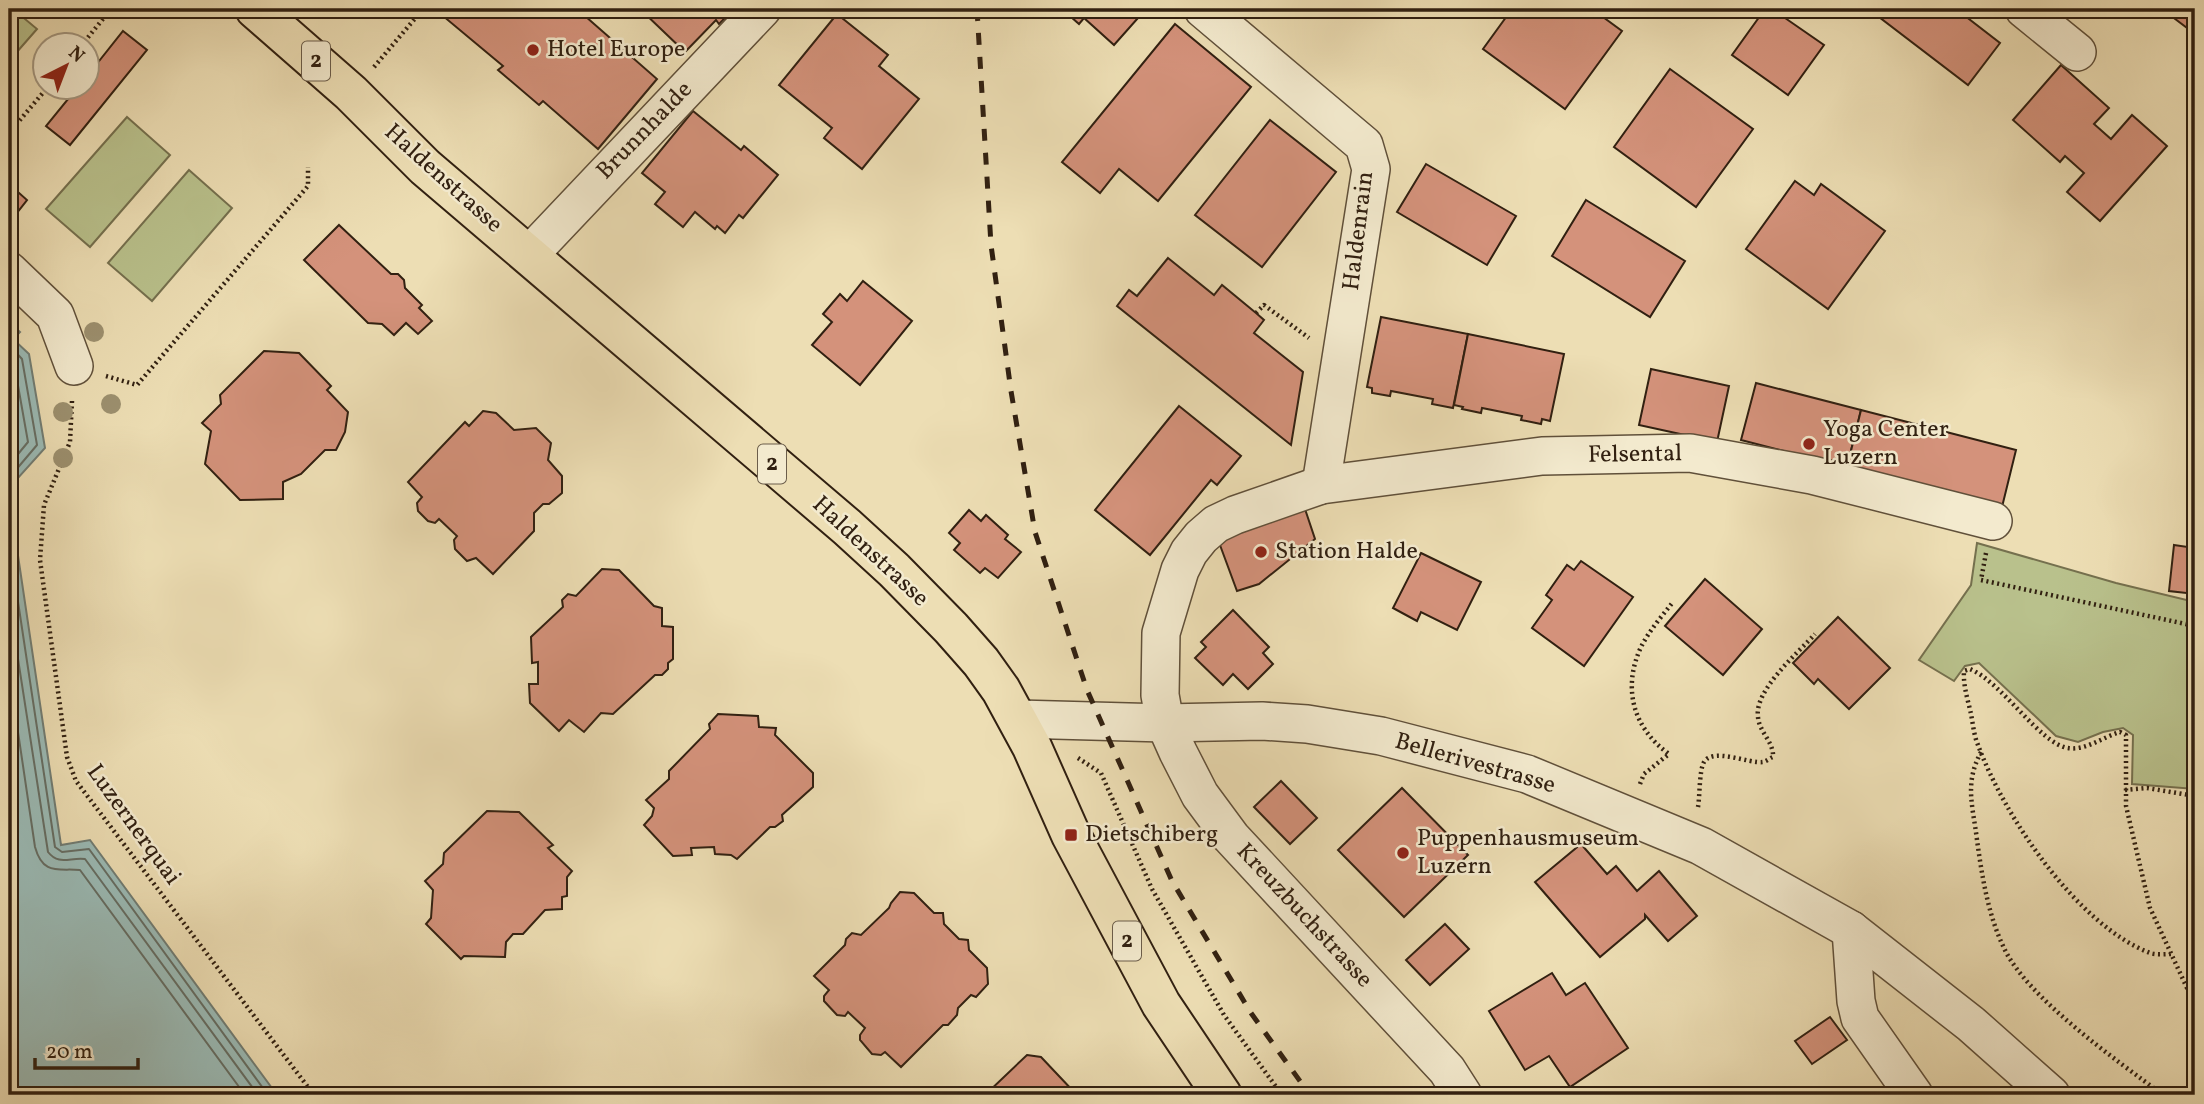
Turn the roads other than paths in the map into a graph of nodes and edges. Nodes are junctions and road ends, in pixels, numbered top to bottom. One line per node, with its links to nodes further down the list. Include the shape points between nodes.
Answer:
1 (255, 9): 6 (main road, Haldenstrasse / 2, via 351,93 425,167)
2 (762, 9): 6 (street, Brunnhalde)
3 (1203, 9): 9 (street, Haldenrain, via 1364,145 1371,169)
4 (2024, 9): 5 (street)
5 (2077, 52)
6 (529, 255): 11 (main road, Haldenstrasse / 2, via 894,570 981,662)
7 (9, 271): 8 (street, via 55,315)
8 (74, 366)
9 (1321, 485): 10 (street, Felsental, via 1542,456 1690,453 1812,475); 12 (street, Felsental, via 1216,524 1189,552 1161,633 1160,695)
10 (1993, 521)
11 (1018, 719): 12 (street, Bellerivestrasse); 14 (main road, Haldenstrasse / 2, via 1072,835 1161,1004)
12 (1165, 723): 13 (street, Bellerivestrasse, via 1307,724 1381,736 1527,774 1700,846); 15 (street, Kreuzbuchstrasse, via 1215,816 1447,1070)
13 (1851, 930): 16 (street, via 1860,1018); 17 (street, Bellerivestrasse, via 1971,1024)
14 (1222, 1095)
15 (1463, 1095)
16 (1914, 1095)
17 (2051, 1095)

